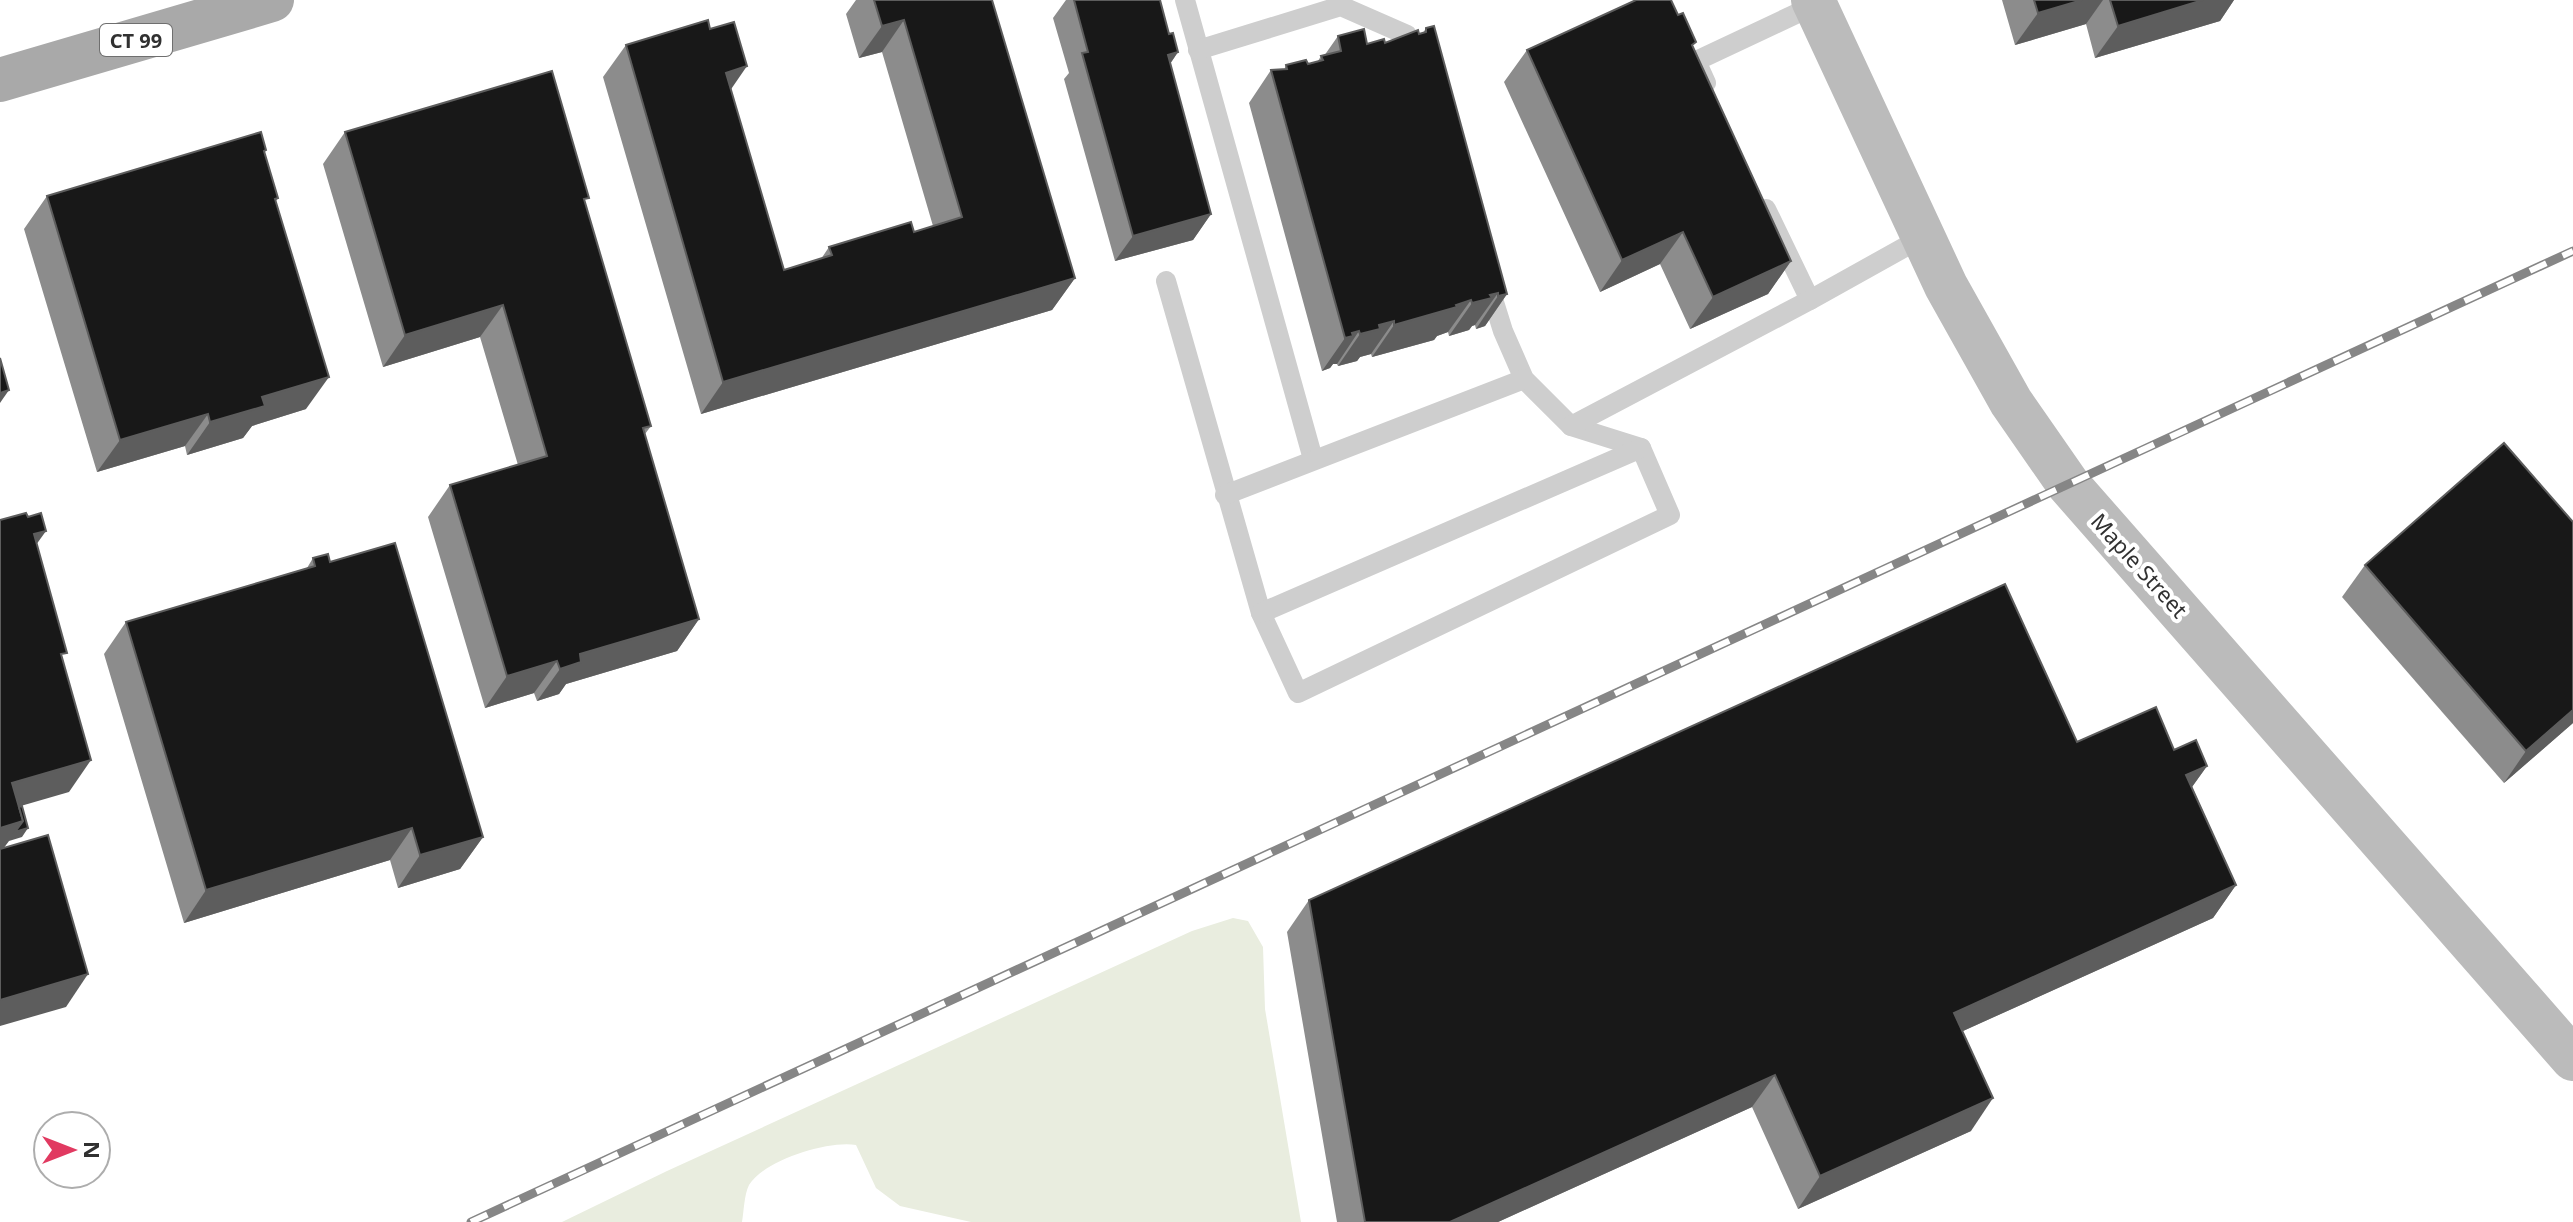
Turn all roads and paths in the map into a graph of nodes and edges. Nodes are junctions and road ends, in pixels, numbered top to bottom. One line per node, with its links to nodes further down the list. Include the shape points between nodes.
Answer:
1 (272, 0): 6 (main road, CT 99)
2 (1185, 0): 5 (lane)
3 (1814, 2): 8 (lane, via 1696,61); 10 (main road, Maple Street)
4 (1340, 3): 5 (lane); 7 (lane, via 1407,35)
5 (1198, 50): 17 (lane)
6 (0, 80)
7 (1427, 83)
8 (1716, 103)
9 (1756, 188): 13 (lane)
10 (1923, 237): 13 (lane); 20 (main road, Maple Street, via 2011,402 2068,484)
11 (1480, 258): 14 (lane)
12 (1166, 281): 18 (lane)
13 (1810, 300): 15 (lane)
14 (1524, 379): 15 (lane); 17 (lane)
15 (1571, 426): 16 (lane)
16 (1641, 448): 19 (lane); 19 (lane, via 1670,515 1298,693)
17 (1313, 459): 18 (lane)
18 (1225, 495): 19 (lane)
19 (1261, 613)
20 (2573, 1059)

